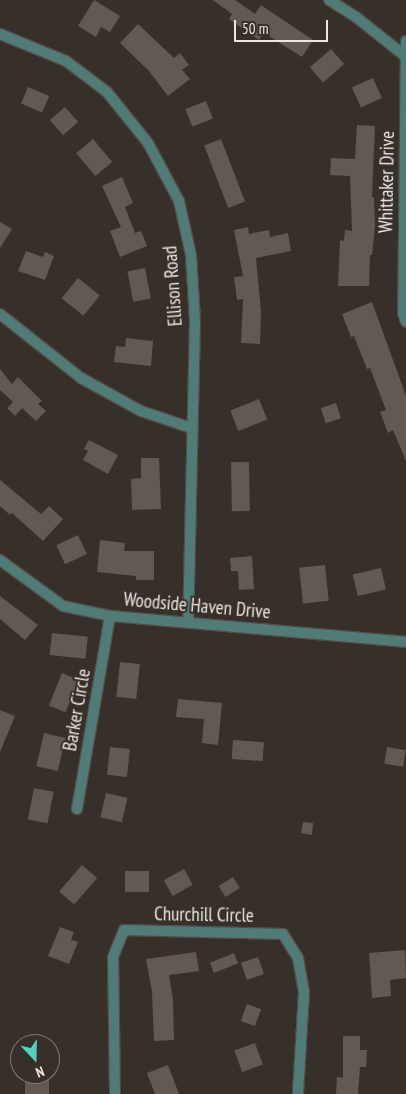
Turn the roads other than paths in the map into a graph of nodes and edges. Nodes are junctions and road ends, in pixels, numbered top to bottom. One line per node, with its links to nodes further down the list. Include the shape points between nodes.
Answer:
1 (329, 0): 4 (street)
2 (0, 34): 7 (street, Ellison Road, via 66,61 107,92 148,143 179,201 191,255 194,321)
3 (406, 41): 4 (street, Whittaker Drive)
4 (405, 56): 6 (street, Whittaker Drive, via 403,314)
5 (0, 314): 7 (street, via 81,378 141,411)
6 (406, 322)
7 (191, 428): 10 (street, Ellison Road)
8 (0, 560): 9 (street, Woodside Haven Drive, via 63,606)
9 (110, 616): 10 (street, Woodside Haven Drive); 12 (street, Barker Circle)
10 (188, 623): 11 (street, Woodside Haven Drive)
11 (406, 642)
12 (78, 809)
13 (115, 1094): 14 (street, Churchill Circle, via 113,958 124,930 283,934 298,958 304,992)
14 (298, 1094)

